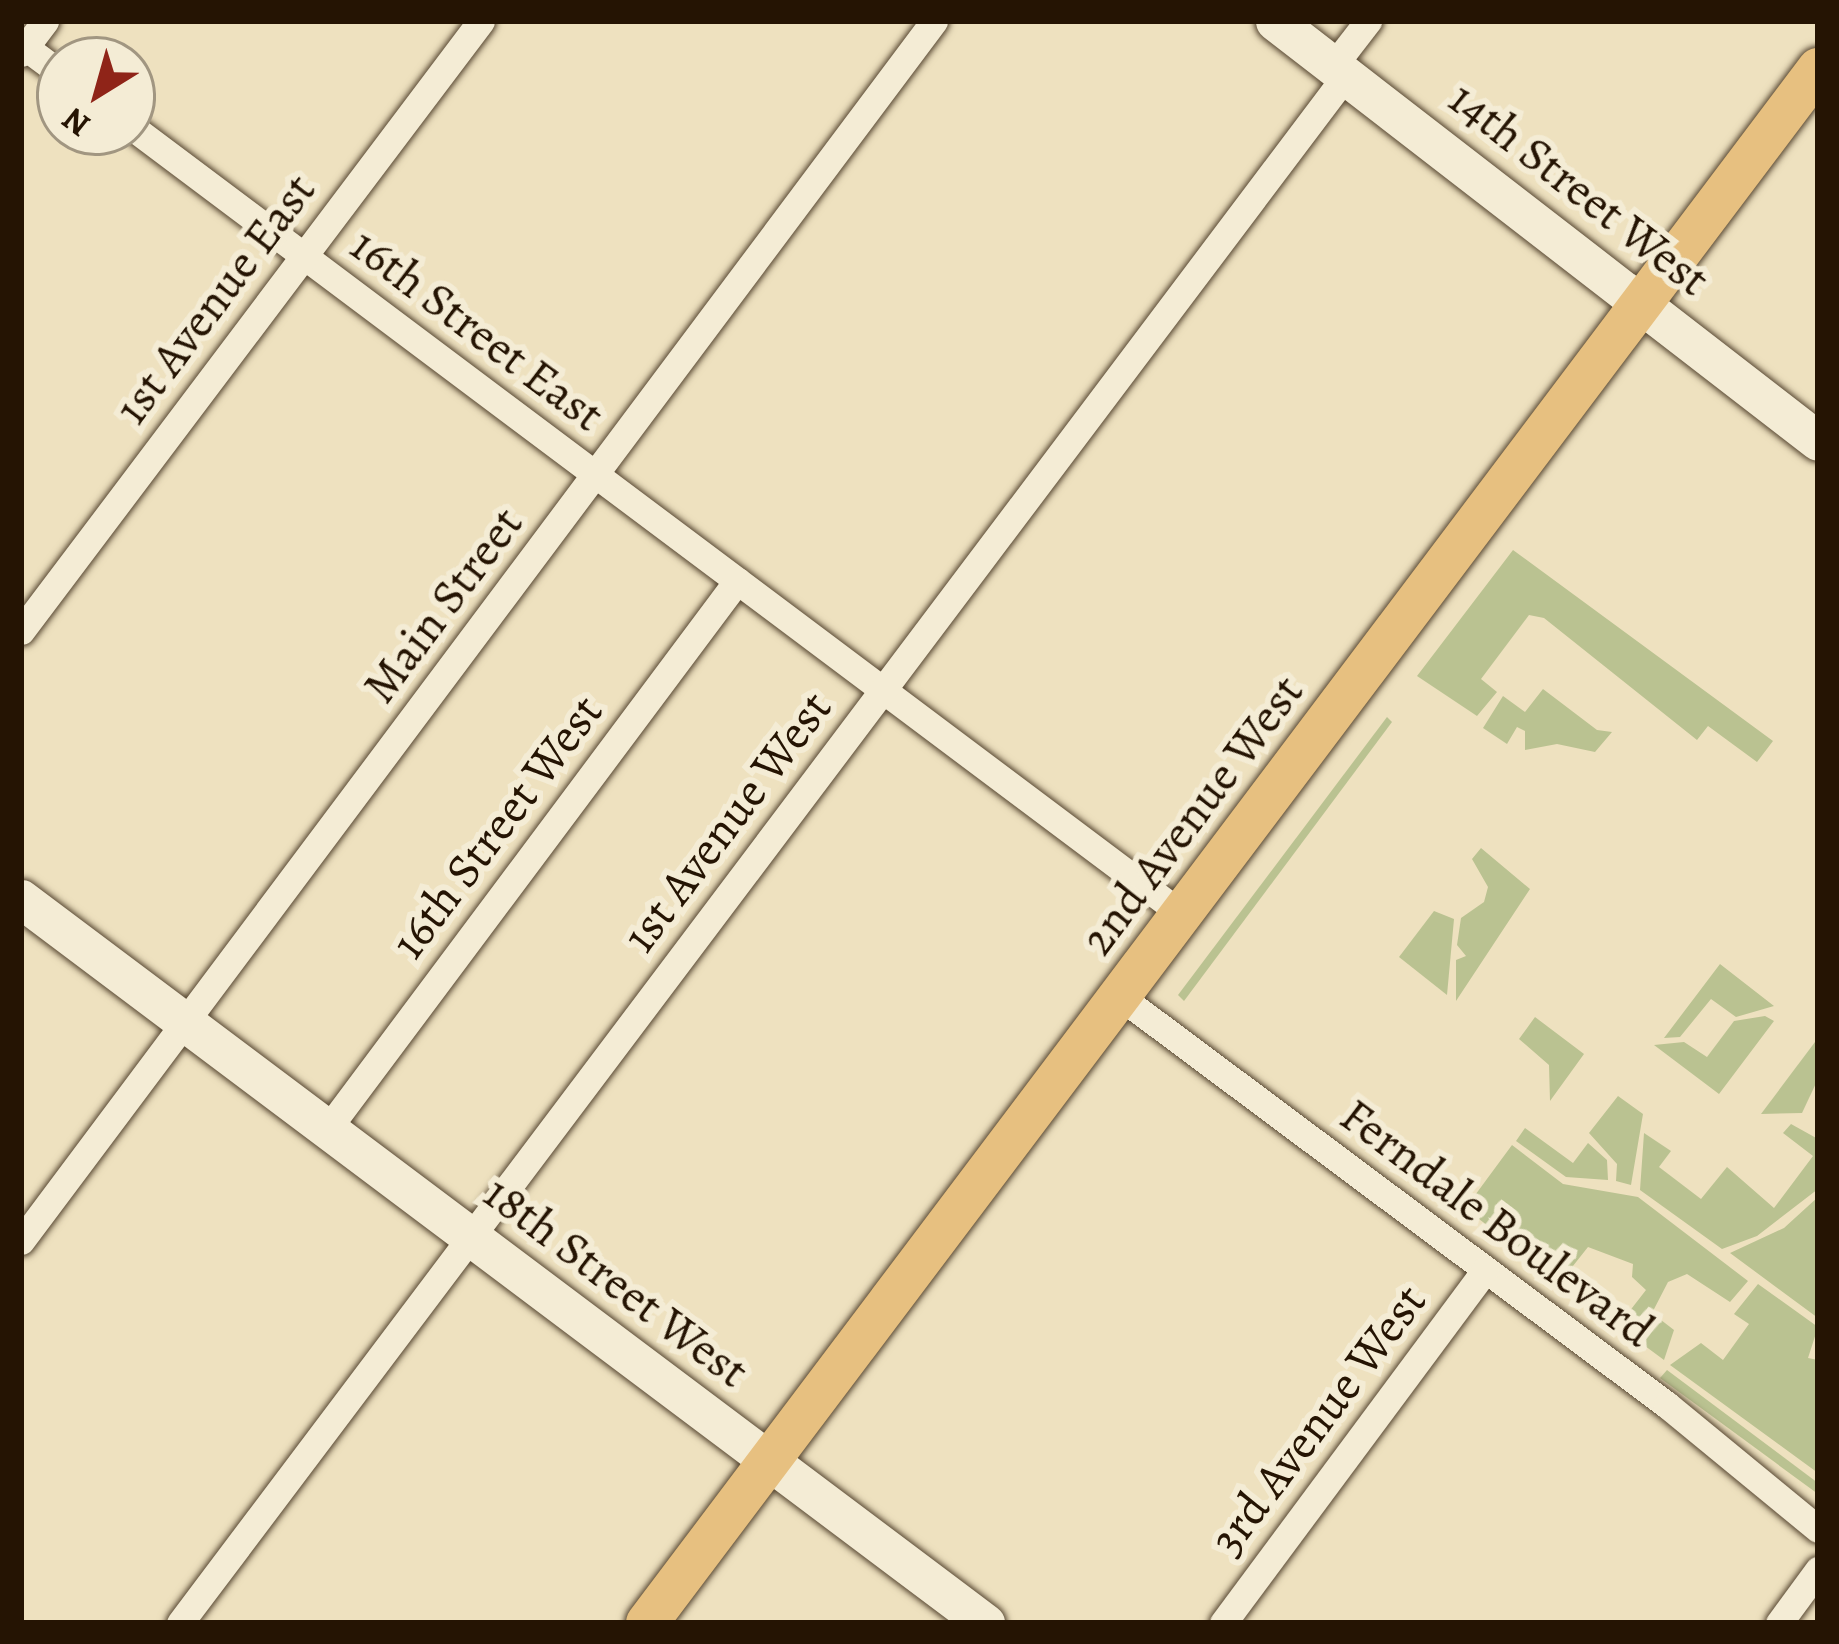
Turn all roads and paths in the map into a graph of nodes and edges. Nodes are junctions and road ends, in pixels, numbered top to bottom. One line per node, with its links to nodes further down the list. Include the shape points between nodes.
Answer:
1 (45, 21): 6 (street)
2 (481, 21): 10 (street, 1st Avenue East)
3 (934, 21): 13 (street, Main Street)
4 (1275, 21): 8 (street, 14th Street West)
5 (1368, 21): 8 (street, 1st Avenue West)
6 (23, 50)
7 (1818, 69): 11 (main road, 2nd Avenue West)
8 (1340, 70): 11 (street, 14th Street West); 16 (street, 1st Avenue West)
9 (156, 145): 10 (street, 16th Street East)
10 (304, 256): 13 (street, 16th Street East); 15 (street, 1st Avenue East)
11 (1643, 302): 12 (street, 14th Street West); 18 (main road, 2nd Avenue West)
12 (1818, 442)
13 (596, 476): 14 (street); 20 (street, Main Street)
14 (737, 581): 16 (street); 21 (street, 16th Street West)
15 (21, 631)
16 (883, 690): 18 (street); 22 (street, 1st Avenue West)
17 (21, 899): 20 (street, 18th Street West)
18 (1183, 915): 19 (main road, 2nd Avenue West)
19 (1118, 995): 24 (street, Ferndale Boulevard); 25 (main road, 2nd Avenue West)
20 (186, 1021): 21 (street, 18th Street West); 23 (street, Main Street)
21 (329, 1127): 22 (street, 18th Street West)
22 (472, 1236): 25 (street, 18th Street West); 28 (street, 1st Avenue West)
23 (21, 1241)
24 (1485, 1270): 26 (street, Ferndale Boulevard); 31 (street, 3rd Avenue West)
25 (768, 1460): 29 (main road, 2nd Avenue West); 30 (street, 18th Street West)
26 (1818, 1529)
27 (1818, 1570): 32 (street)
28 (180, 1623)
29 (647, 1623)
30 (985, 1623)
31 (1223, 1623)
32 (1779, 1623)

